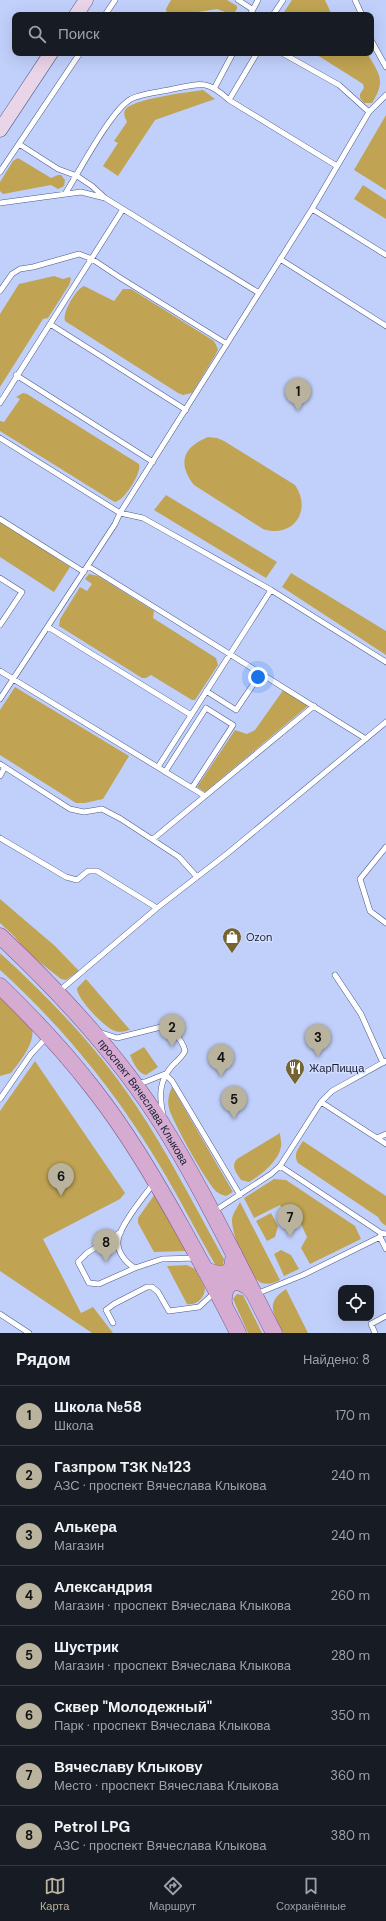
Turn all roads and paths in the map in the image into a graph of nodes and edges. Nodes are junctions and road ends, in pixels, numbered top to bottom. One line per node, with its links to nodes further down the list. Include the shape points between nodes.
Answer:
1 (86, 0): 8 (street)
2 (115, 0): 9 (lane)
3 (238, 0): 7 (lane)
4 (258, 0): 7 (lane)
5 (283, 0): 11 (lane)
6 (355, 0): 12 (lane)
7 (252, 9): 10 (lane)
8 (78, 12)
9 (107, 12)
10 (251, 12)
11 (275, 12)
12 (361, 12)
13 (374, 45): 19 (lane)
14 (49, 56): 24 (street)
15 (78, 56): 25 (lane)
16 (231, 56): 20 (lane)
17 (255, 56): 22 (lane)
18 (287, 56): 23 (lane, via 339,85)
19 (386, 67)
20 (215, 87): 22 (lane); 28 (lane, via 204,84 187,86 132,98 118,111)
21 (386, 95): 23 (lane)
22 (229, 100): 26 (lane)
23 (369, 112): 26 (lane)
24 (0, 130)
25 (19, 144): 27 (lane); 28 (lane, via 58,169)
26 (337, 166): 33 (lane)
27 (0, 172)
28 (77, 176): 29 (lane); 30 (lane)
29 (65, 194): 30 (lane, via 81,192); 31 (lane)
30 (104, 198): 32 (lane)
31 (0, 203)
32 (123, 209): 35 (lane); 38 (lane)
33 (312, 209): 34 (lane); 36 (lane)
34 (386, 254)
35 (92, 259): 37 (lane, via 79,254 20,269 12,274); 39 (lane); 41 (lane)
36 (280, 259): 38 (lane); 40 (lane)
37 (0, 291)
38 (259, 293): 41 (lane)
39 (50, 324): 42 (lane); 44 (lane)
40 (386, 326)
41 (227, 344): 44 (lane)
42 (16, 375): 43 (lane); 46 (lane)
43 (1, 400)
44 (186, 410): 46 (lane)
45 (0, 438): 47 (lane)
46 (153, 462): 47 (lane)
47 (120, 513): 49 (lane); 52 (lane, via 143,518)
48 (0, 519): 50 (lane)
49 (88, 566): 50 (lane); 55 (lane)
50 (84, 572): 54 (lane)
51 (0, 578): 53 (lane, via 22,592)
52 (271, 590): 55 (lane); 56 (lane)
53 (0, 625)
54 (48, 627): 59 (lane); 63 (lane)
55 (230, 654): 58 (lane); 60 (lane)
56 (386, 662)
57 (0, 671): 59 (lane)
58 (261, 673): 60 (lane, via 236,710); 62 (lane)
59 (13, 679): 61 (lane); 67 (lane)
60 (206, 691): 63 (lane)
61 (0, 699)
62 (314, 706): 65 (lane); 72 (lane)
63 (191, 715): 67 (lane)
64 (386, 722): 65 (lane)
65 (366, 740): 76 (lane)
66 (0, 764): 68 (lane)
67 (158, 767): 69 (lane)
68 (5, 768): 70 (lane); 74 (lane, via 70,809 84,812 102,809)
69 (166, 772): 71 (lane); 71 (lane, via 206,708 233,725)
70 (0, 776)
71 (192, 788): 72 (lane)
72 (204, 796): 74 (lane)
73 (0, 838): 77 (lane, via 66,878 78,880 88,871 97,871)
74 (153, 839): 76 (lane, via 179,857)
75 (386, 847): 78 (lane, via 360,879 370,911)
76 (197, 877): 77 (lane)
77 (157, 908): 82 (lane)
78 (386, 923)
79 (0, 936): 82 (main road, проспект Вячеслава Клыкова)
80 (335, 975): 85 (lane, via 361,1014)
81 (0, 986): 84 (main road)
82 (57, 992): 83 (main road, проспект Вячеслава Клыкова)
83 (88, 1026): 86 (lane, via 117,1038 161,1027 172,1031 185,1051); 87 (main road, проспект Вячеслава Клыкова)
84 (49, 1034): 89 (lane, via 31,1054); 97 (main road, via 96,1091)
85 (384, 1062): 91 (lane, via 332,1091)
86 (165, 1074): 87 (lane, via 145,1082); 93 (lane, via 161,1086 161,1104 163,1119); 98 (lane, via 176,1087)
87 (132, 1083): 93 (main road, проспект Вячеслава Клыкова)
88 (0, 1087): 89 (lane)
89 (6, 1091): 90 (lane)
90 (0, 1099)
91 (321, 1102): 94 (lane); 96 (lane)
92 (386, 1134): 94 (lane)
93 (170, 1136): 99 (main road, проспект Вячеслава Клыкова)
94 (377, 1138): 95 (lane)
95 (386, 1144)
96 (280, 1166): 98 (lane); 101 (lane)
97 (155, 1180): 100 (lane); 104 (main road)
98 (240, 1195): 99 (lane)
99 (212, 1212): 103 (main road, проспект Вячеслава Клыкова)
100 (121, 1232): 105 (lane, via 118,1242 126,1263); 105 (lane, via 87,1253 78,1262 88,1283 99,1284)
101 (382, 1235): 102 (lane); 106 (lane, via 303,1275)
102 (386, 1249)
103 (234, 1254): 104 (main road, via 232,1268 226,1274 218,1274); 106 (main road, проспект Вячеслава Клыкова)
104 (202, 1264): 105 (lane, via 162,1259); 107 (main road)
105 (135, 1268)
106 (254, 1294): 107 (main road, via 248,1286 234,1282 228,1285); 113 (main road, проспект Вячеслава Клыкова)
107 (220, 1297): 110 (lane, via 199,1307 169,1311 158,1292 152,1287 147,1287 106,1310); 112 (main road)
108 (0, 1314): 111 (lane)
109 (386, 1316): 114 (lane, via 371,1324)
110 (113, 1323)
111 (29, 1333)
112 (238, 1333)
113 (274, 1333)
114 (375, 1333)

